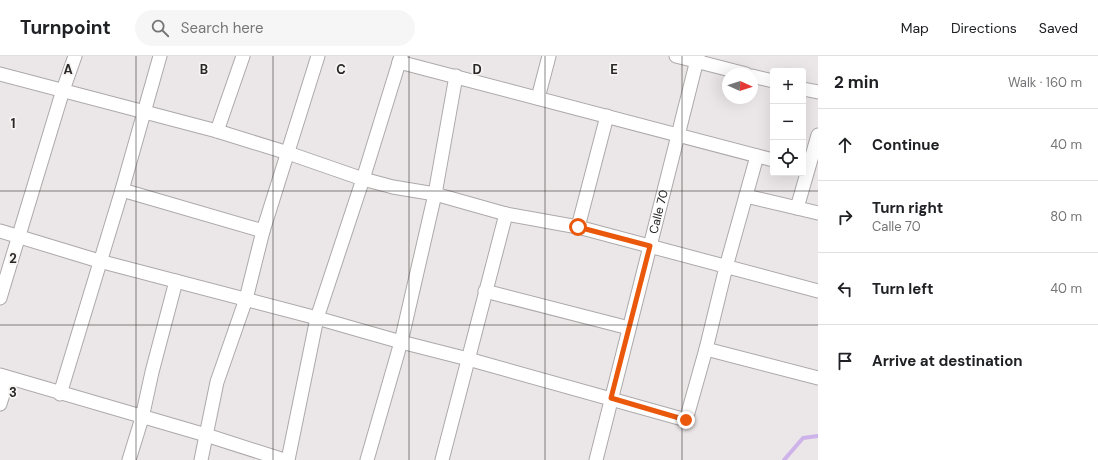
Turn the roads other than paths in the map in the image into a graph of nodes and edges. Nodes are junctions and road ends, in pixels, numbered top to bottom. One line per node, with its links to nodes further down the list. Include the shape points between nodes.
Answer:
1 (75, 56): 14 (street)
2 (160, 56): 18 (street)
3 (243, 56): 20 (street)
4 (318, 56): 23 (street)
5 (549, 56): 17 (street)
6 (676, 56): 8 (street)
7 (400, 59): 11 (street); 28 (street)
8 (697, 59): 9 (street); 21 (street, Calle 70)
9 (726, 68)
10 (0, 74): 14 (street)
11 (456, 76): 17 (street); 30 (street)
12 (758, 77): 13 (street)
13 (770, 80)
14 (63, 90): 18 (street); 38 (street)
15 (806, 90): 16 (street)
16 (818, 92)
17 (538, 98): 19 (street)
18 (144, 112): 20 (street); 29 (street)
19 (607, 116): 21 (street); 35 (street)
20 (217, 132): 23 (street)
21 (678, 135): 24 (street); 39 (street, Calle 70)
22 (818, 135): 26 (street)
23 (288, 153): 28 (street); 37 (street)
24 (757, 156): 25 (street); 31 (street)
25 (770, 159)
26 (806, 168)
27 (804, 176): 32 (street)
28 (363, 179): 30 (street); 47 (street)
29 (122, 190): 37 (street); 40 (street)
30 (434, 194): 34 (street); 49 (street)
31 (746, 196): 32 (street); 41 (street)
32 (797, 208): 33 (street)
33 (818, 213)
34 (506, 214): 35 (street); 43 (street)
35 (578, 227): 39 (street)
36 (0, 231): 38 (street)
37 (263, 231): 46 (street)
38 (19, 236): 40 (street); 45 (street)
39 (650, 246): 41 (street); 48 (street, Calle 70)
40 (99, 262): 42 (street); 54 (street)
41 (726, 267): 44 (street); 50 (street)
42 (176, 281): 46 (street); 57 (street)
43 (485, 291): 48 (street); 51 (street)
44 (818, 291)
45 (0, 298)
46 (246, 299): 47 (street); 58 (street, via 217,382)
47 (317, 318): 49 (street); 62 (street)
48 (629, 328): 55 (street, Calle 70)
49 (401, 342): 51 (street); 63 (street)
50 (706, 349): 53 (street); 55 (street, via 686,420)
51 (468, 359): 55 (street); 64 (street)
52 (4, 376): 54 (street); 56 (street)
53 (818, 378)
54 (60, 394): 57 (street)
55 (611, 398): 65 (street, Calle 70)
56 (0, 404)
57 (142, 418): 58 (street); 59 (street)
58 (206, 435): 60 (street); 61 (street)
59 (128, 460)
60 (201, 460)
61 (284, 460)
62 (288, 460)
63 (367, 460)
64 (442, 460)
65 (596, 460)

